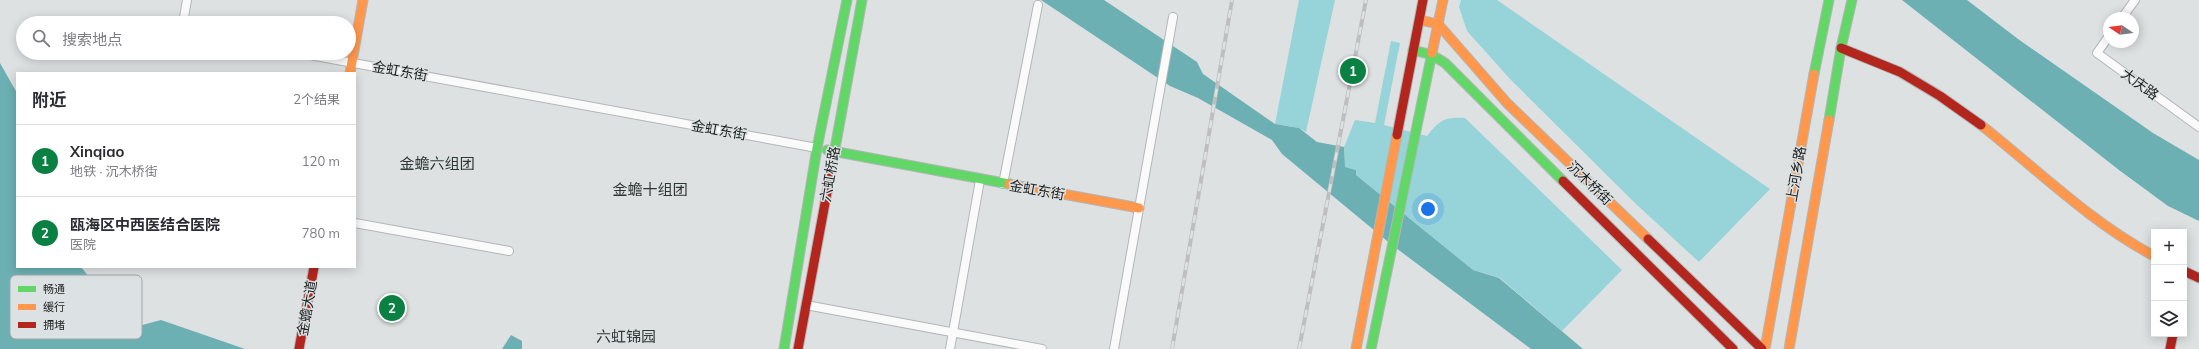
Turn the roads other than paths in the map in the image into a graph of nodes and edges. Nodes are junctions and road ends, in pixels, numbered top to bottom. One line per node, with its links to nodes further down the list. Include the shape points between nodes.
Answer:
1 (187, 0): 12 (street)
2 (363, 0): 16 (street)
3 (847, 0): 26 (street, 六虹桥路)
4 (862, 0): 27 (street, 六虹桥路)
5 (1423, 0): 14 (street)
6 (1443, 0): 15 (street)
7 (1829, 0): 49 (street, 上河乡路)
8 (1852, 0): 18 (street, 上河乡路)
9 (2135, 0): 11 (street)
10 (1038, 5): 29 (street)
11 (2126, 12)
12 (184, 16)
13 (1173, 17): 30 (street)
14 (1420, 20): 15 (street); 19 (street)
15 (1438, 24): 20 (street); 49 (street, 沉木桥街, via 1507,102)
16 (356, 40)
17 (2103, 44): 25 (street, 大庆路, via 2097,53)
18 (1841, 48): 33 (street, via 1898,72 1947,100 2002,141 2083,211); 50 (street, 上河乡路)
19 (1413, 50): 20 (street, 沉木桥街); 46 (street)
20 (1432, 55): 47 (street); 48 (street, 沉木桥街, via 1445,63)
21 (336, 60): 23 (street, 金虹东街)
22 (353, 60): 23 (street)
23 (352, 63): 24 (street); 26 (street, 金虹东街)
24 (350, 72)
25 (2199, 127)
26 (817, 148): 27 (street, 金虹东街); 41 (street, 六虹桥路)
27 (834, 152): 28 (street, 金虹东街); 37 (street, 六虹桥路)
28 (980, 180): 29 (street, 金虹东街); 38 (street)
29 (1003, 184): 30 (street, 金虹东街)
30 (1139, 208): 45 (street)
31 (356, 223): 32 (street)
32 (509, 251)
33 (2151, 254)
34 (314, 268): 40 (street, 金蟾大道)
35 (2187, 272): 36 (street)
36 (2199, 278)
37 (806, 305): 38 (street); 42 (street, 六虹桥路)
38 (952, 332): 43 (street); 44 (street)
39 (2172, 337): 51 (street)
40 (299, 348)
41 (784, 349)
42 (798, 349)
43 (950, 349)
44 (1042, 349)
45 (1114, 349)
46 (1356, 349)
47 (1371, 349)
48 (1733, 349)
49 (1764, 349)
50 (1789, 349)
51 (2170, 349)

